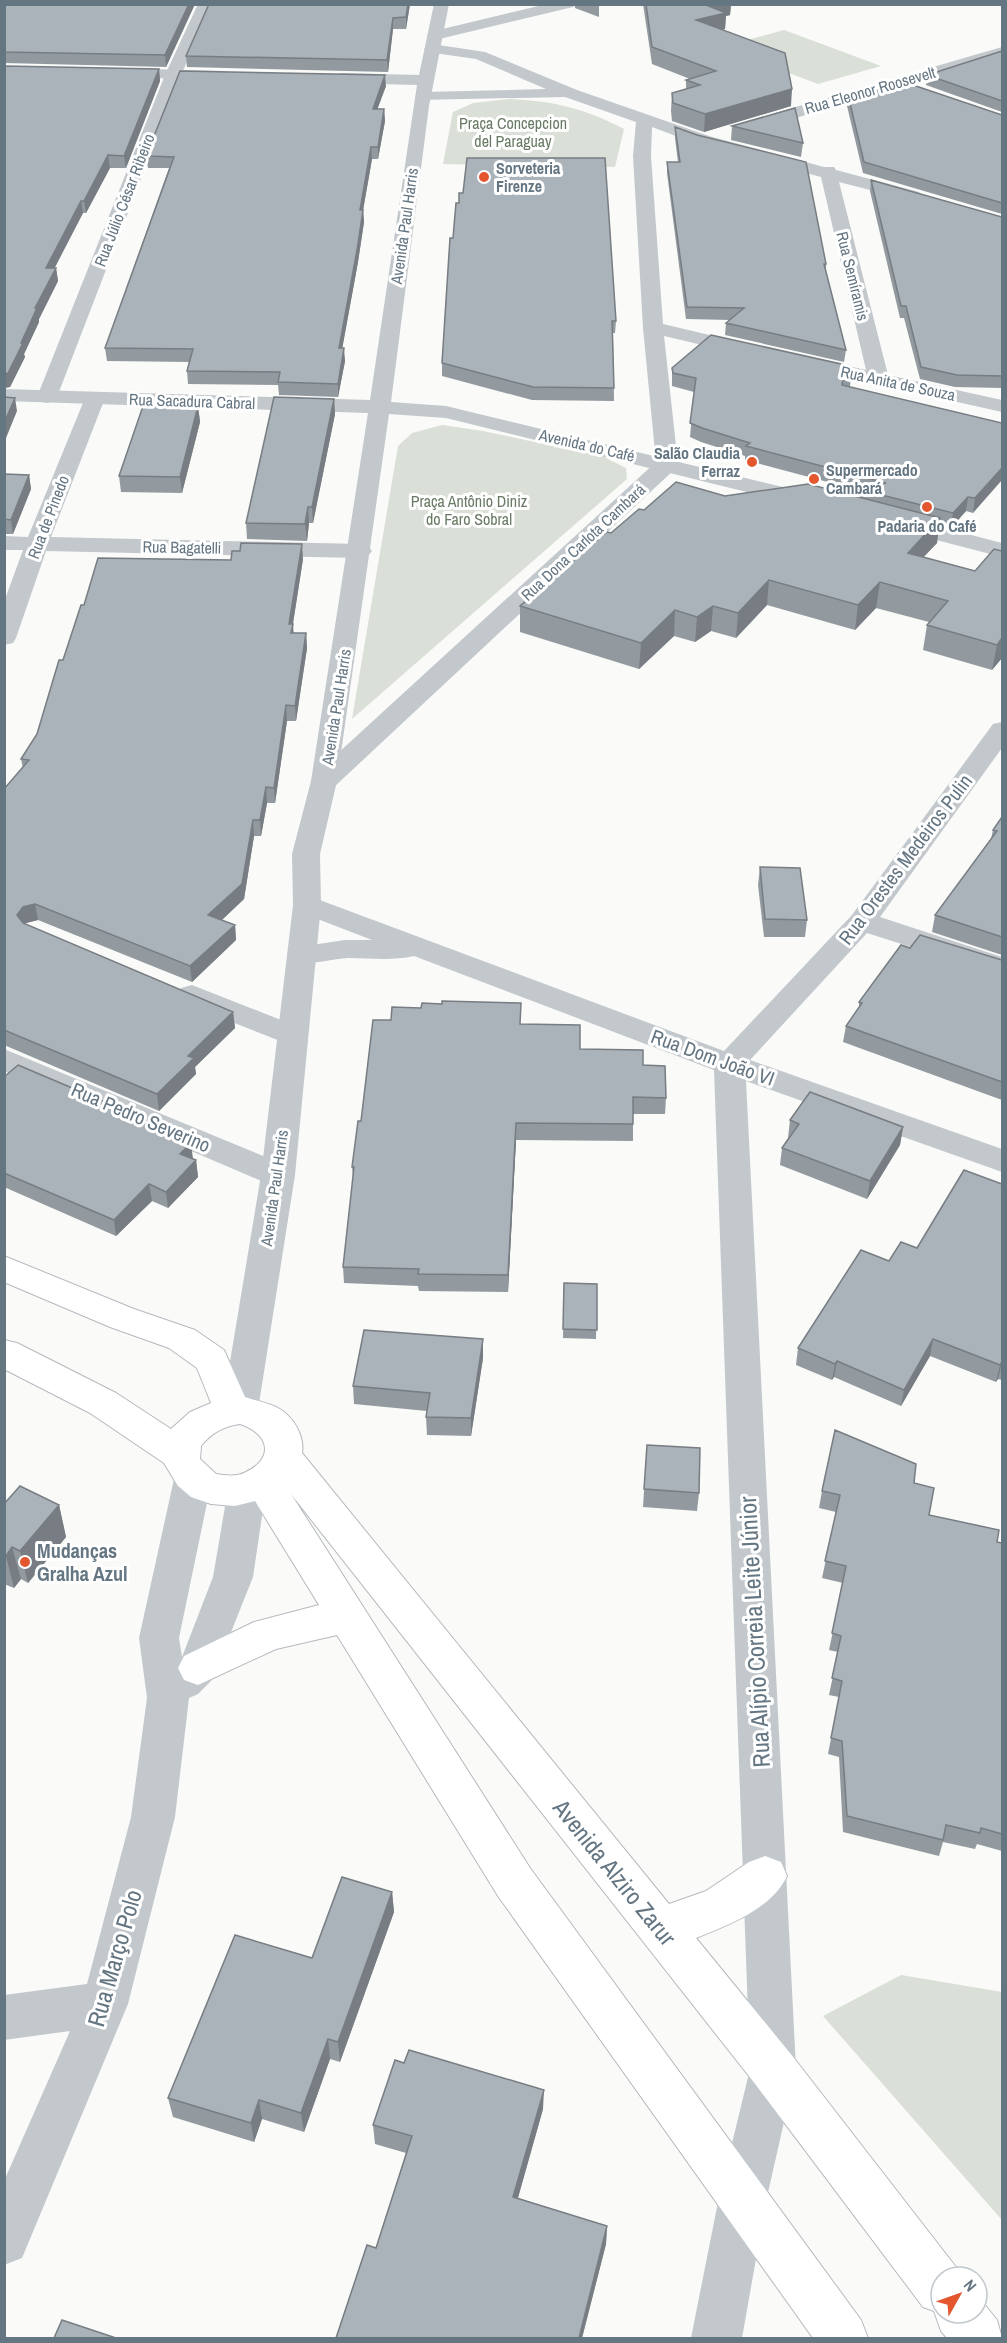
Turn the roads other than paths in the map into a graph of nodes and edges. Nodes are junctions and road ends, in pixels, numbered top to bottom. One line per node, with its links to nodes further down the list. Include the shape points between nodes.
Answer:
1 (206, 4): 8 (street, Rua Júlio César Ribeiro)
2 (442, 4): 4 (street, Avenida Paul Harris)
3 (568, 4): 4 (street)
4 (433, 42): 6 (street); 12 (street, Avenida Paul Harris)
5 (1002, 52): 11 (street, Rua Eleonor Roosevelt)
6 (509, 67): 13 (street); 15 (street, via 519,83)
7 (94, 72): 8 (street)
8 (173, 75): 9 (street); 25 (street, Rua Júlio César Ribeiro)
9 (242, 76)
10 (322, 78): 12 (street)
11 (897, 82): 14 (street); 17 (street, Rua Eleonor Roosevelt)
12 (424, 88): 15 (street); 28 (street, Avenida Paul Harris)
13 (571, 93): 15 (street); 16 (street)
14 (928, 93)
15 (505, 94)
16 (644, 120): 17 (street); 20 (street, via 642,156)
17 (703, 140): 18 (street)
18 (828, 171): 19 (street); 23 (street, Rua Semíramis)
19 (926, 199)
20 (653, 328): 21 (street); 29 (street)
21 (766, 354)
22 (789, 359): 23 (street, Rua Anita de Souza)
23 (879, 380): 27 (street, Rua Anita de Souza)
24 (4, 395): 25 (street, Rua Sacadura Cabral)
25 (47, 396): 26 (street, Rua Sacadura Cabral)
26 (95, 398): 28 (street, Rua Sacadura Cabral); 33 (street, Rua de Pinedo)
27 (1002, 406)
28 (379, 407): 29 (street, Avenida do Café, via 446,412); 35 (street, Avenida Paul Harris)
29 (667, 464): 30 (street, Avenida do Café); 38 (street, Rua Dona Carlota Cambará)
30 (829, 505)
31 (875, 517): 34 (street)
32 (4, 543): 33 (street, Rua Bagatelli)
33 (37, 544): 35 (street, Rua Bagatelli); 36 (street, Rua de Pinedo)
34 (1002, 550)
35 (360, 551): 38 (street, Avenida Paul Harris)
36 (4, 638)
37 (997, 745): 40 (street, Rua Orestes Medeiros Pulin)
38 (324, 781): 39 (street, Avenida Paul Harris, via 306,854)
39 (307, 904): 41 (street, Rua Dom João VI); 42 (street, Avenida Paul Harris)
40 (862, 921): 43 (street); 47 (street, Rua Orestes Medeiros Pulin)
41 (425, 949): 42 (street, Rua Dom João VI, via 345,949); 47 (street, Rua Dom João VI)
42 (302, 955): 45 (street, Avenida Paul Harris)
43 (1002, 967)
44 (165, 984): 45 (street)
45 (293, 1036): 49 (street, Avenida Paul Harris)
46 (4, 1059): 49 (street, Rua Pedro Severino)
47 (729, 1064): 48 (street, Rua Dom João VI); 57 (street, Rua Alípio Correia Leite Júnior)
48 (1002, 1161)
49 (278, 1175): 52 (street, Avenida Paul Harris)
50 (4, 1268): 52 (main road, via 182,1339 211,1360)
51 (4, 1353): 53 (main road, via 103,1404)
52 (236, 1411): 53 (main road, via 217,1413 191,1430 184,1442); 54 (main road, via 256,1413 281,1431 285,1444)
53 (187, 1467): 54 (main road, via 208,1488 227,1492); 56 (street, Rua Março Polo, via 159,1638)
54 (265, 1476): 55 (main road); 56 (street, Rua Março Polo, via 233,1577); 58 (main road, Avenida Alziro Zarur)
55 (347, 1616): 56 (main road, via 268,1634); 62 (main road, via 514,1881)
56 (183, 1683): 59 (street, Rua Março Polo)
57 (765, 1876): 58 (main road, via 722,1906); 61 (street, Rua Alípio Correia Leite Júnior)
58 (660, 1928): 61 (main road, Avenida Alziro Zarur)
59 (105, 2004): 60 (street); 63 (street, Rua Março Polo)
60 (4, 2018)
61 (773, 2069): 62 (street, Rua Alípio Correia Leite Júnior); 64 (main road, Avenida Alziro Zarur)
62 (743, 2197): 66 (street, Rua Alípio Correia Leite Júnior); 67 (main road)
63 (4, 2240)
64 (929, 2273)
65 (969, 2325): 68 (main road)
66 (716, 2338)
67 (843, 2338)
68 (979, 2338)

